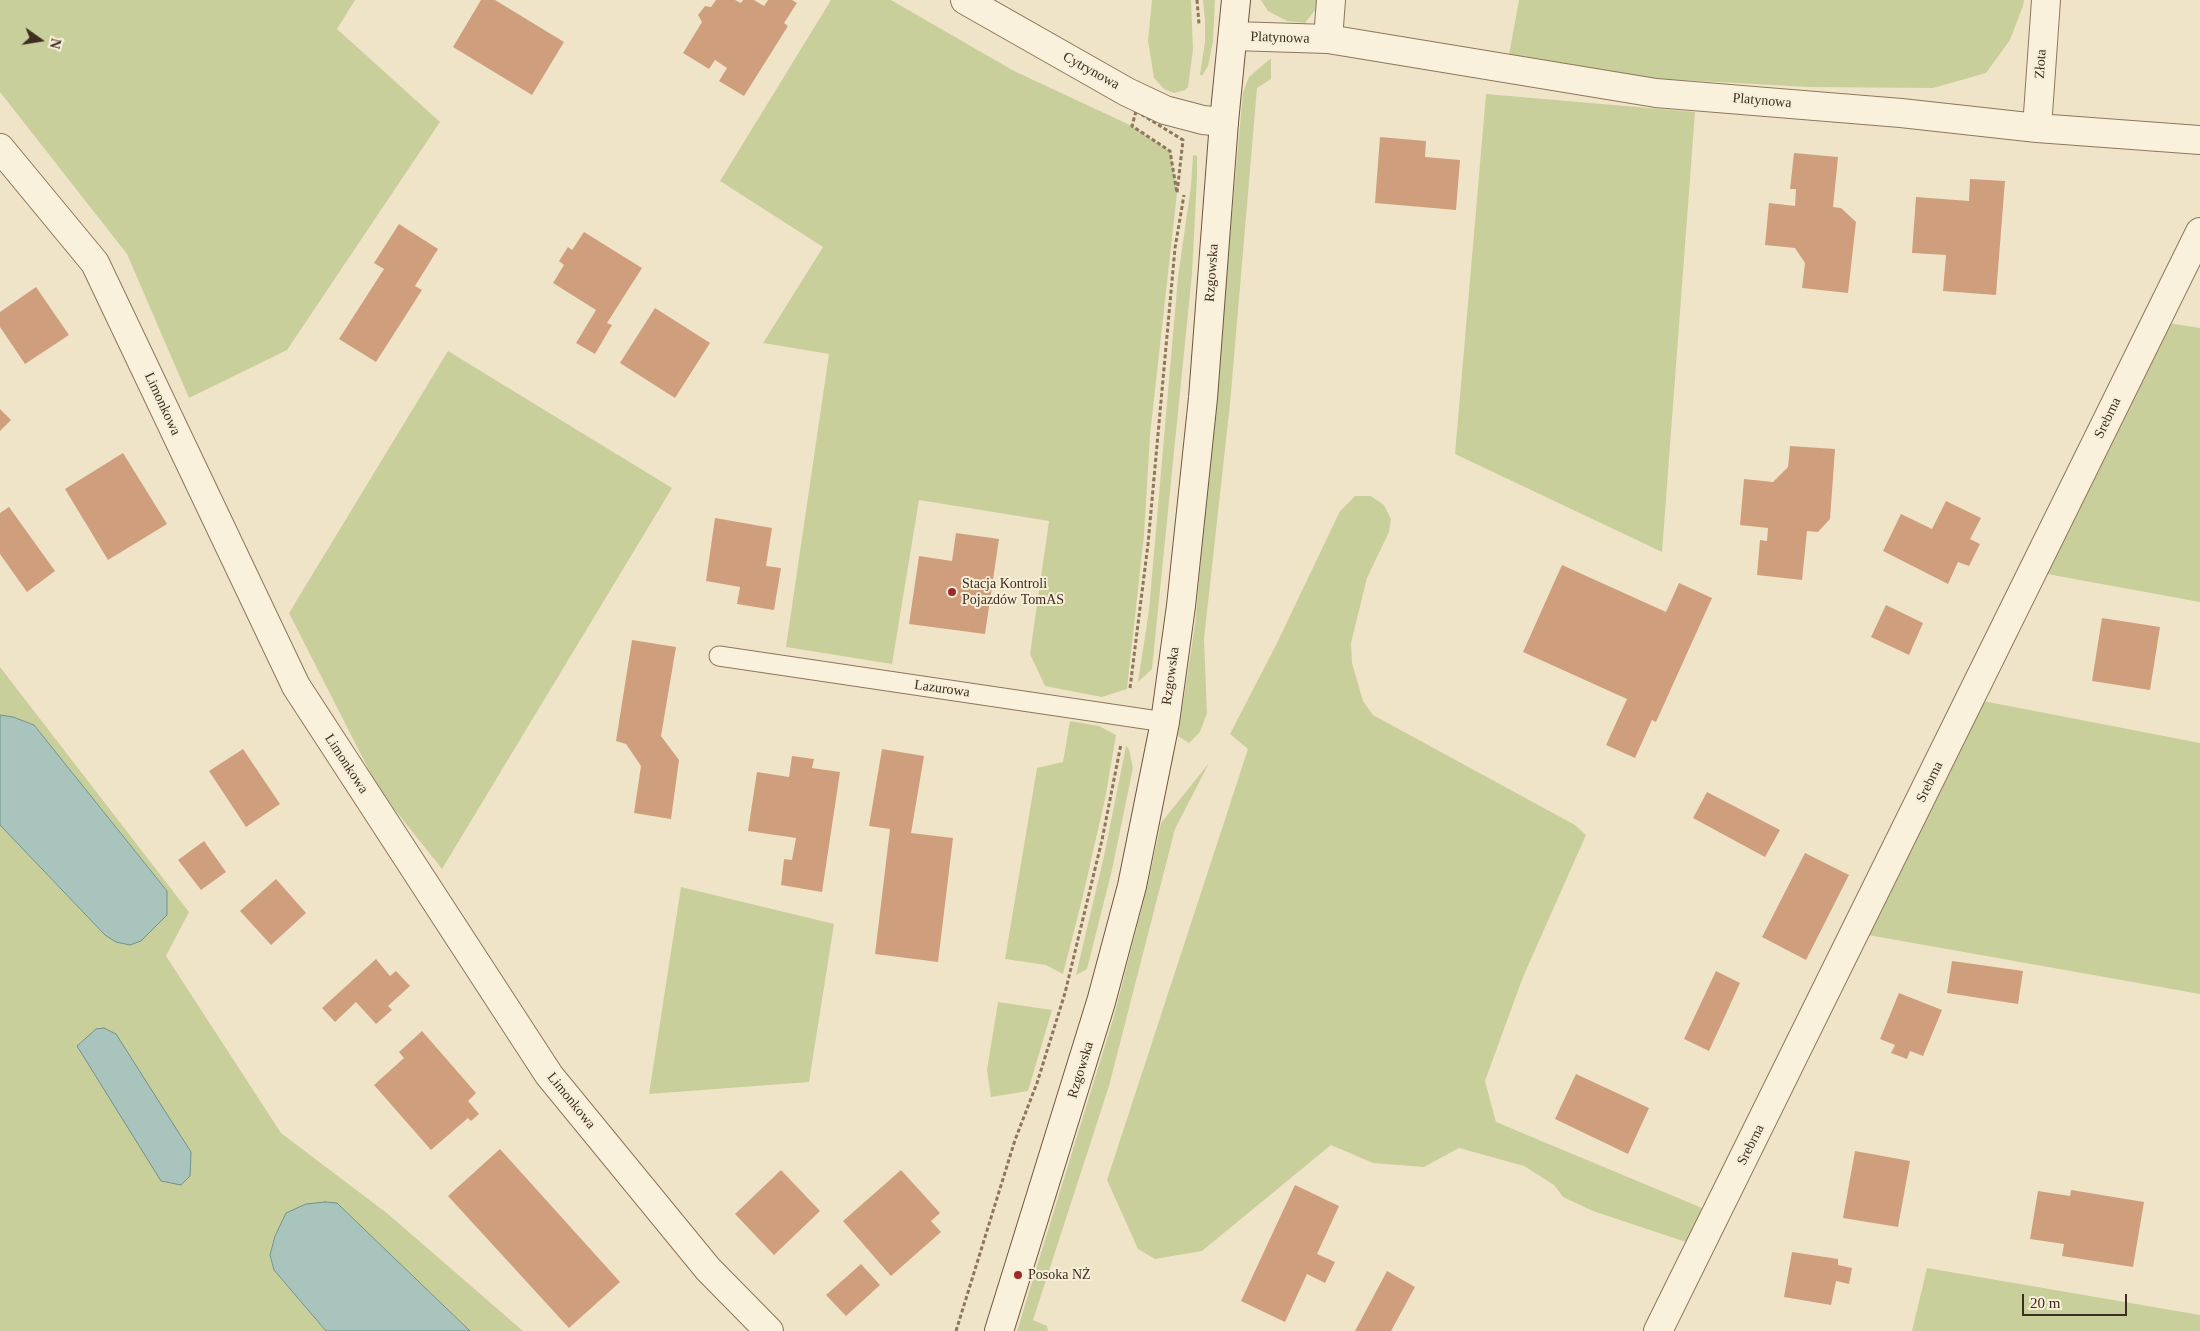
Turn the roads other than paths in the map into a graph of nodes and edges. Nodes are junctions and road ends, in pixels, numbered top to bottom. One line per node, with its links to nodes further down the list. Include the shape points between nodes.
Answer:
1 (965, 0): 7 (street, Cytrynowa, via 1165,110)
2 (1236, 0): 5 (street, Rzgowska)
3 (1331, 0): 6 (street, Platynowa)
4 (2046, 0): 8 (street, Złota)
5 (1233, 36): 6 (street, Platynowa); 7 (street, Rzgowska)
6 (1328, 39): 8 (street, Platynowa, via 1656,93)
7 (1224, 122): 13 (street, Rzgowska, via 1203,398)
8 (2037, 128): 9 (street, Platynowa)
9 (2200, 140)
10 (0, 148): 14 (street, Limonkowa, via 95,263 296,686 549,1074 708,1269)
11 (2200, 232): 16 (street, Srebrna)
12 (719, 656): 13 (lane, Lazurowa)
13 (1165, 722): 15 (street, Rzgowska, via 1132,886 1101,1002)
14 (769, 1331)
15 (999, 1331)
16 (1658, 1331)

